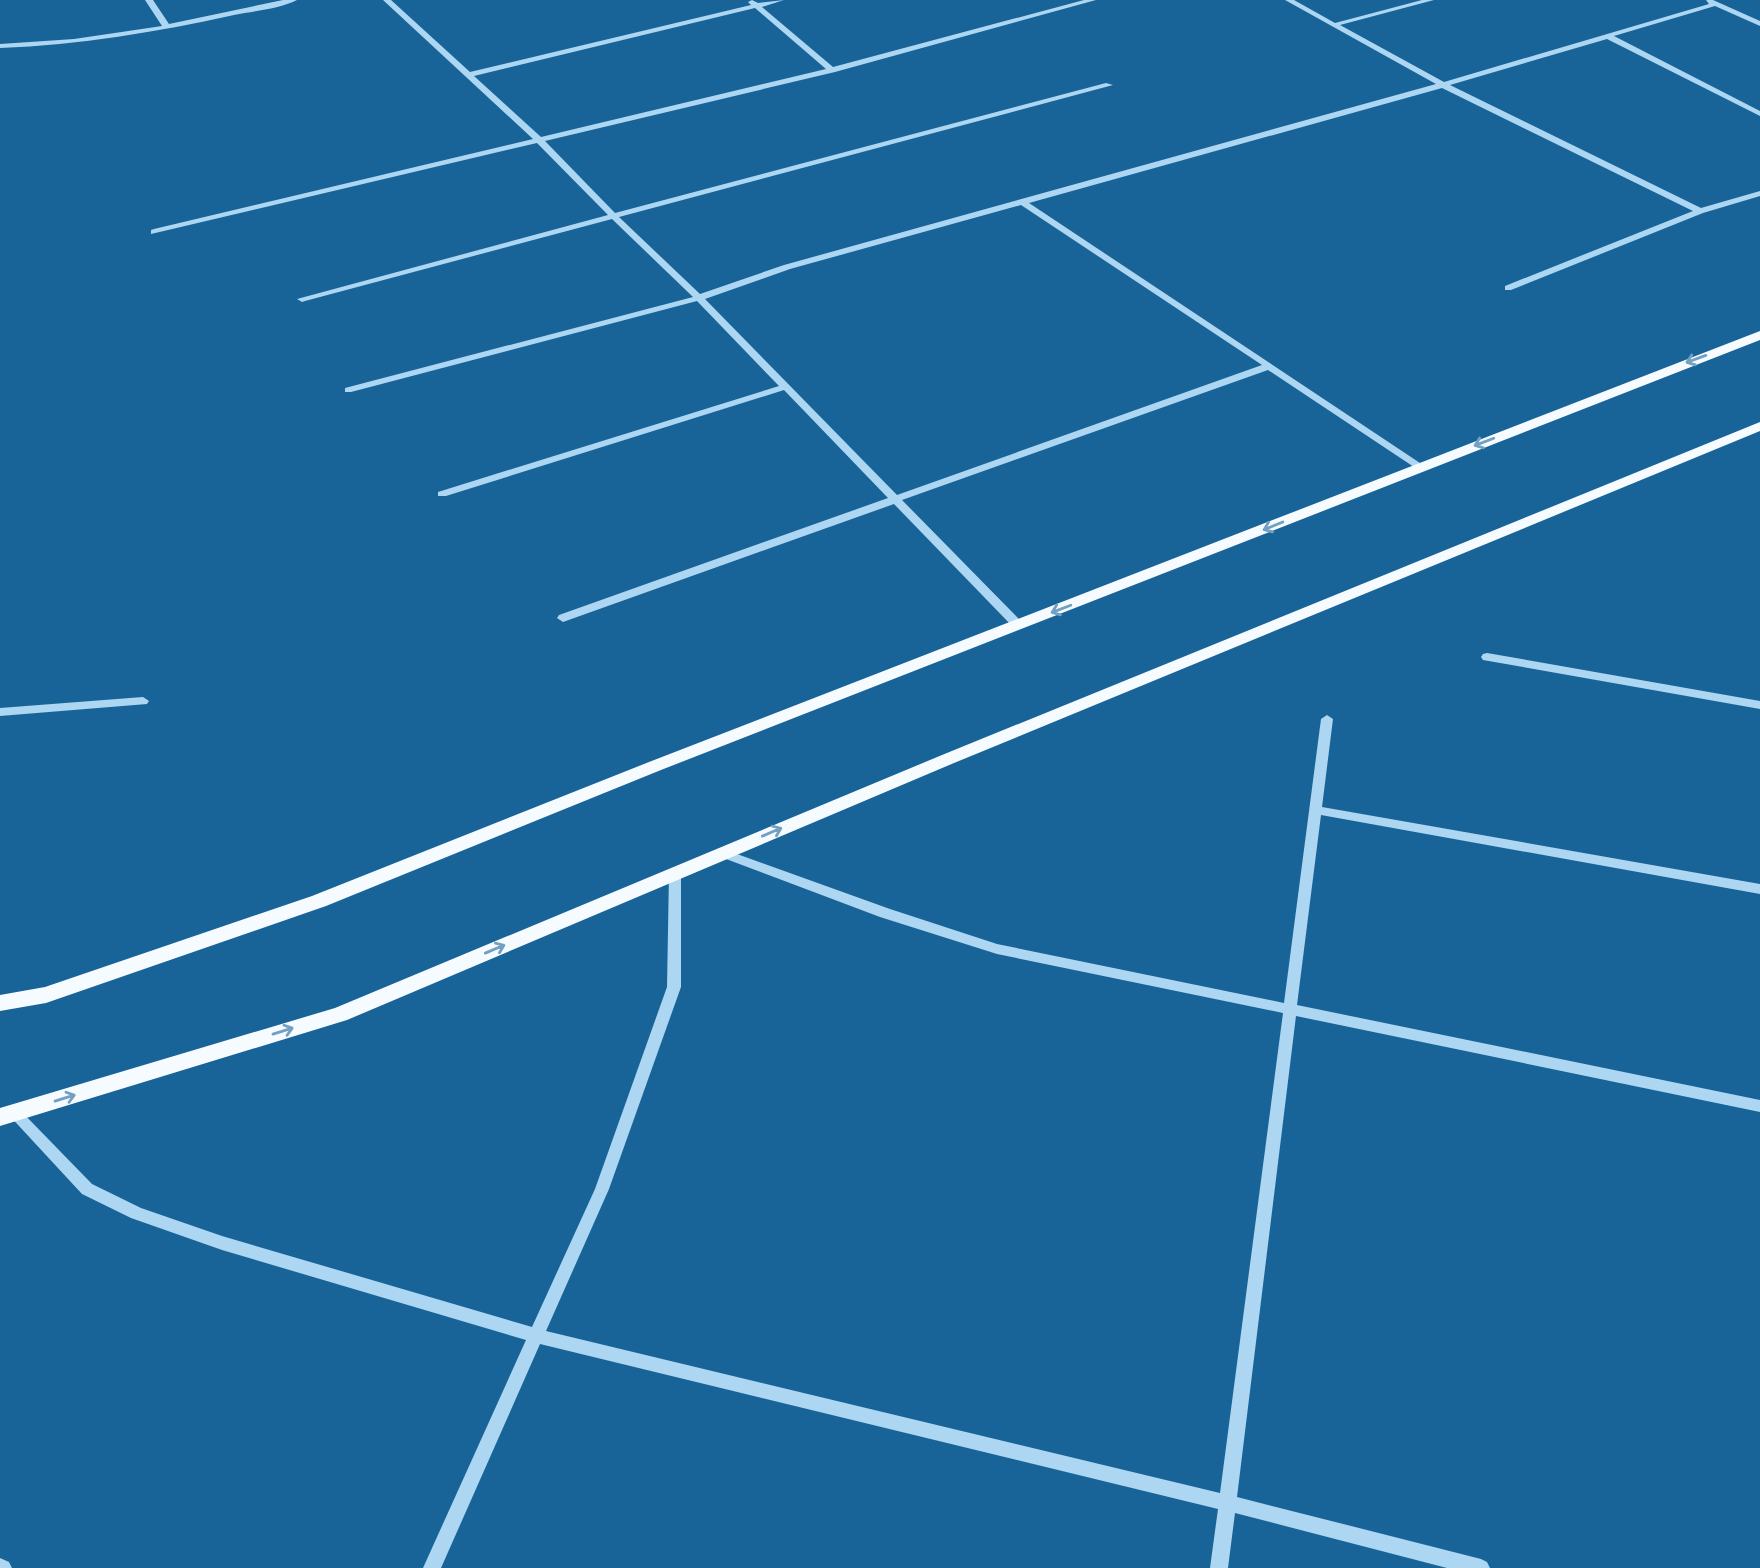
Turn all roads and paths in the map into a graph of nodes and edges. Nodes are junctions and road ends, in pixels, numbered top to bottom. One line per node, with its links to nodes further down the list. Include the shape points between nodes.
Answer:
1 (149, 0): 13 (street)
2 (293, 0): 13 (street)
3 (387, 0): 17 (street)
4 (780, 0): 9 (street)
5 (1092, 0): 16 (street)
6 (1289, 0): 12 (street)
7 (1430, 0): 12 (street)
8 (1706, 0): 10 (street)
9 (752, 3): 16 (street); 17 (street)
10 (1716, 4): 11 (street); 14 (street)
11 (1760, 24)
12 (1334, 25): 19 (street)
13 (167, 27): 15 (street, via 50,46)
14 (1608, 36): 19 (street); 20 (street)
15 (0, 46)
16 (832, 70): 21 (street)
17 (468, 75): 21 (street)
18 (1109, 85): 25 (street)
19 (1443, 85): 23 (street); 24 (street)
20 (1760, 114)
21 (539, 140): 25 (street); 26 (street)
22 (1760, 193): 24 (street)
23 (1022, 202): 28 (street, via 787,267); 31 (street)
24 (1700, 211): 27 (street)
25 (614, 217): 28 (street); 29 (street)
26 (154, 232)
27 (1508, 288)
28 (699, 298): 32 (street); 33 (street)
29 (302, 299)
30 (1760, 335): 35 (main road, one-way to 35)
31 (1269, 366): 35 (street); 37 (street)
32 (785, 387): 36 (street); 37 (street)
33 (348, 390)
34 (1760, 426): 46 (main road, one-way to 34)
35 (1421, 467): 39 (main road, one-way to 39)
36 (442, 494)
37 (895, 499): 38 (street); 39 (street)
38 (563, 618)
39 (1017, 625): 49 (main road, via 319,901 46,995)
40 (1487, 657): 42 (street)
41 (143, 701): 43 (street)
42 (1760, 705)
43 (0, 712)
44 (1327, 719): 45 (street)
45 (1316, 810): 48 (street); 50 (street)
46 (722, 853): 47 (main road); 50 (street, via 997,949)
47 (675, 873): 52 (main road, one-way to 47, via 340,1014); 53 (street, via 674,987 602,1189)
48 (1760, 889)
49 (0, 1003)
50 (1290, 1010): 51 (street); 54 (street)
51 (1760, 1105)
52 (7, 1115): 53 (street, via 87,1189 136,1213)
53 (537, 1336): 54 (street); 55 (street)
54 (1227, 1503): 56 (street); 57 (street)
55 (432, 1568)
56 (1219, 1568)
57 (1481, 1568)

